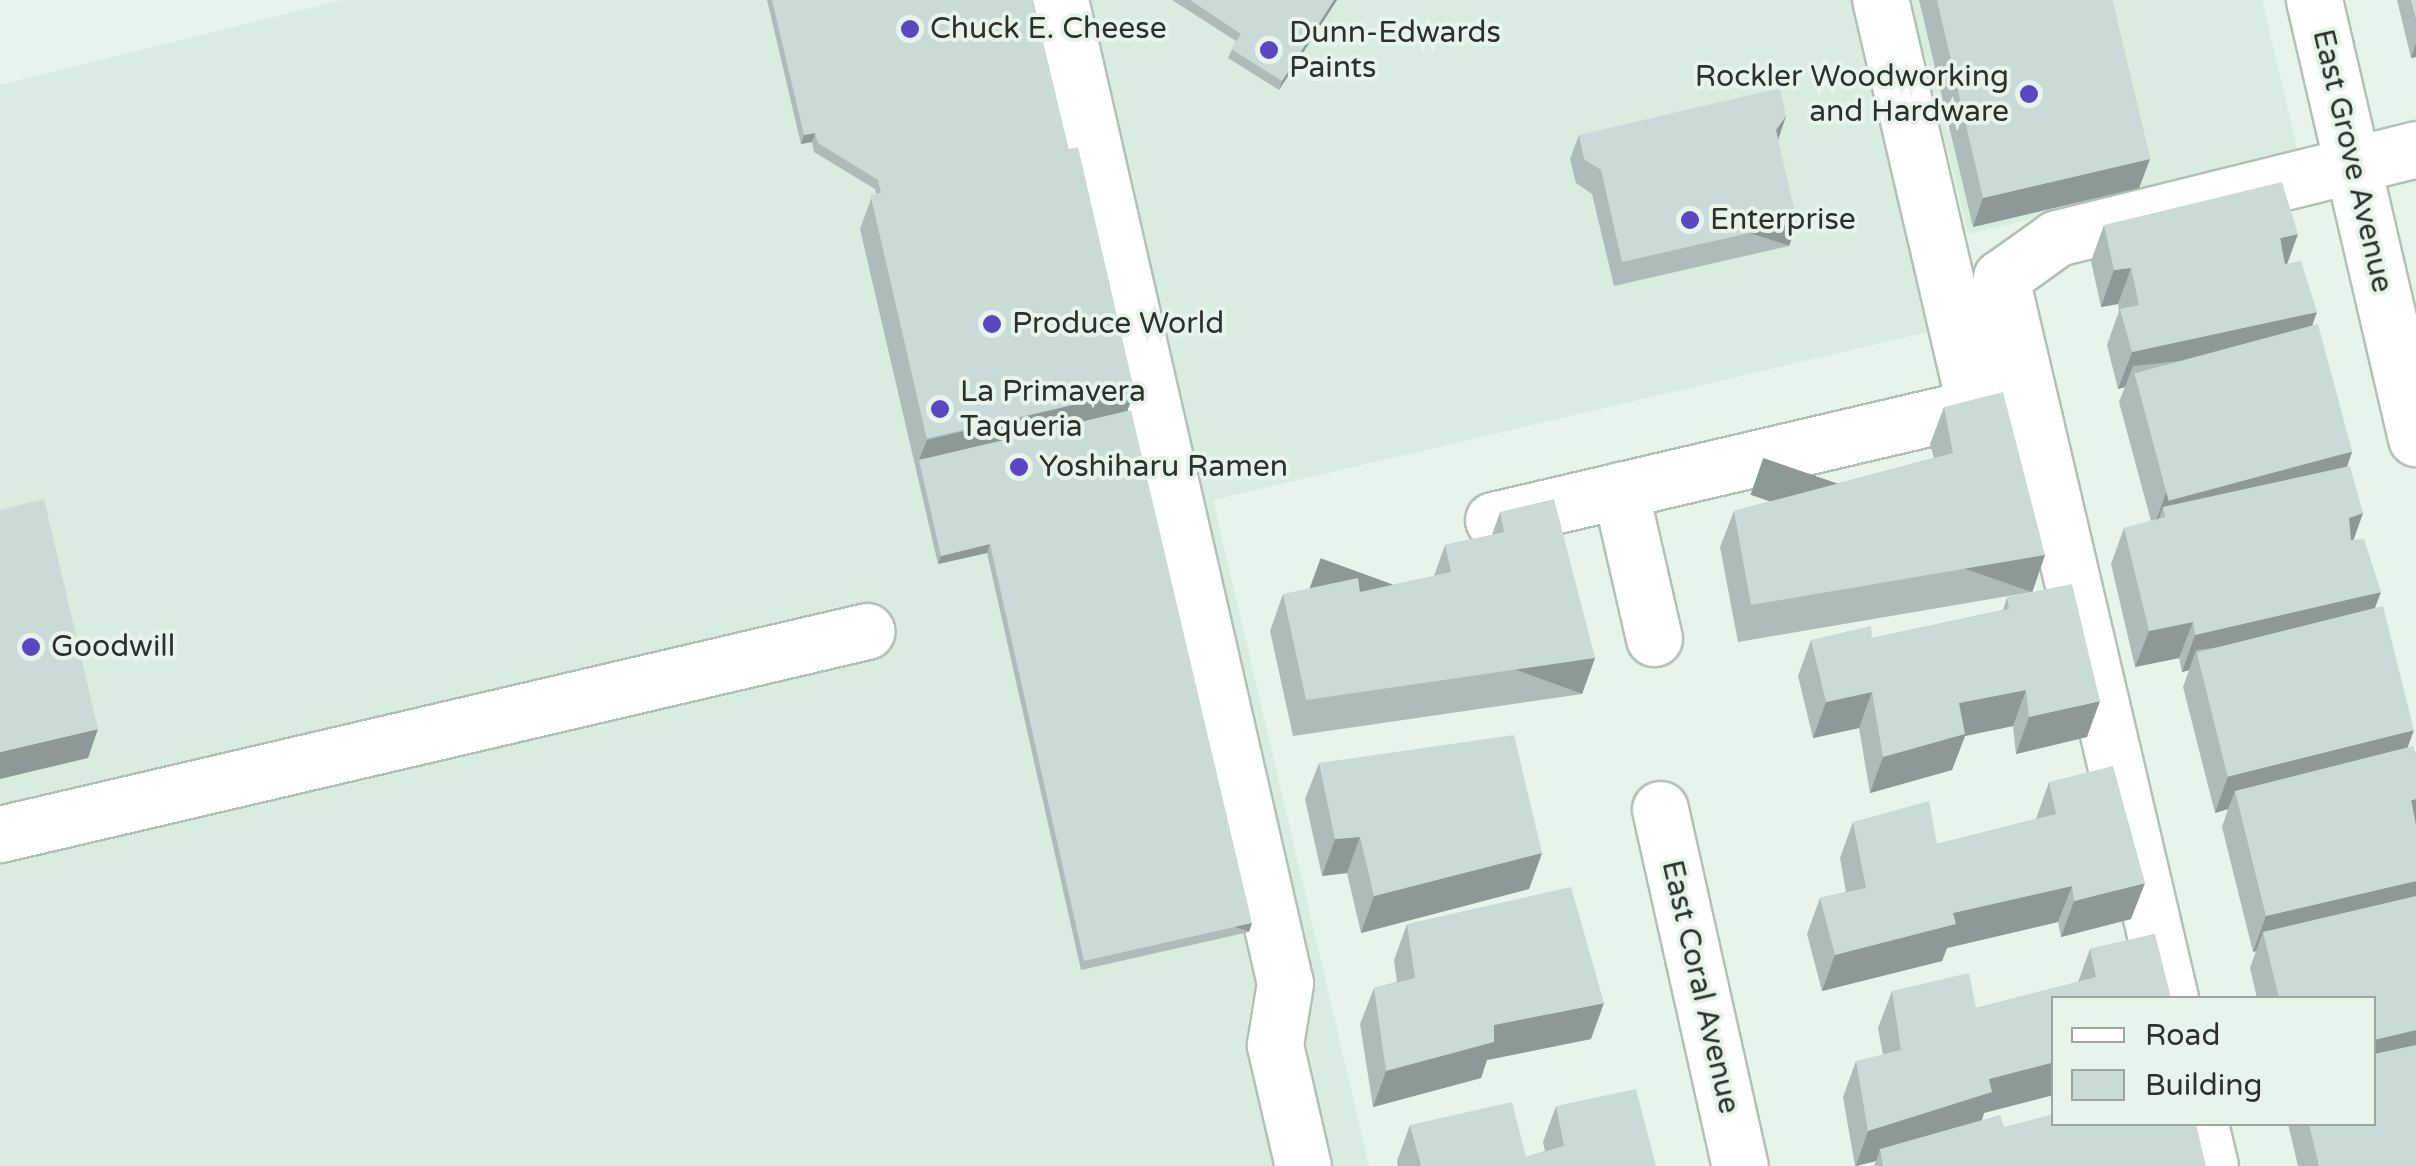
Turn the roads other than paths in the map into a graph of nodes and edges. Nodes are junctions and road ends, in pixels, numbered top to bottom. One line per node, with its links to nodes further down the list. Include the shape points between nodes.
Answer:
1 (1060, 0): 15 (street, via 1285,983 1275,1046)
2 (1880, 0): 7 (street, via 1975,407)
3 (2314, 0): 5 (street, East Grove Avenue)
4 (2416, 150): 5 (street)
5 (2352, 165): 6 (street, East Grove Avenue); 13 (street, via 2057,238 2001,278)
6 (2416, 438)
7 (1620, 490): 8 (street); 10 (street)
8 (1492, 520)
9 (867, 632): 12 (street)
10 (1654, 638)
11 (1660, 809): 16 (street, East Coral Avenue)
12 (0, 834)
13 (2170, 996)
14 (2200, 1126): 17 (street)
15 (1303, 1166)
16 (1740, 1166)
17 (2210, 1166)

